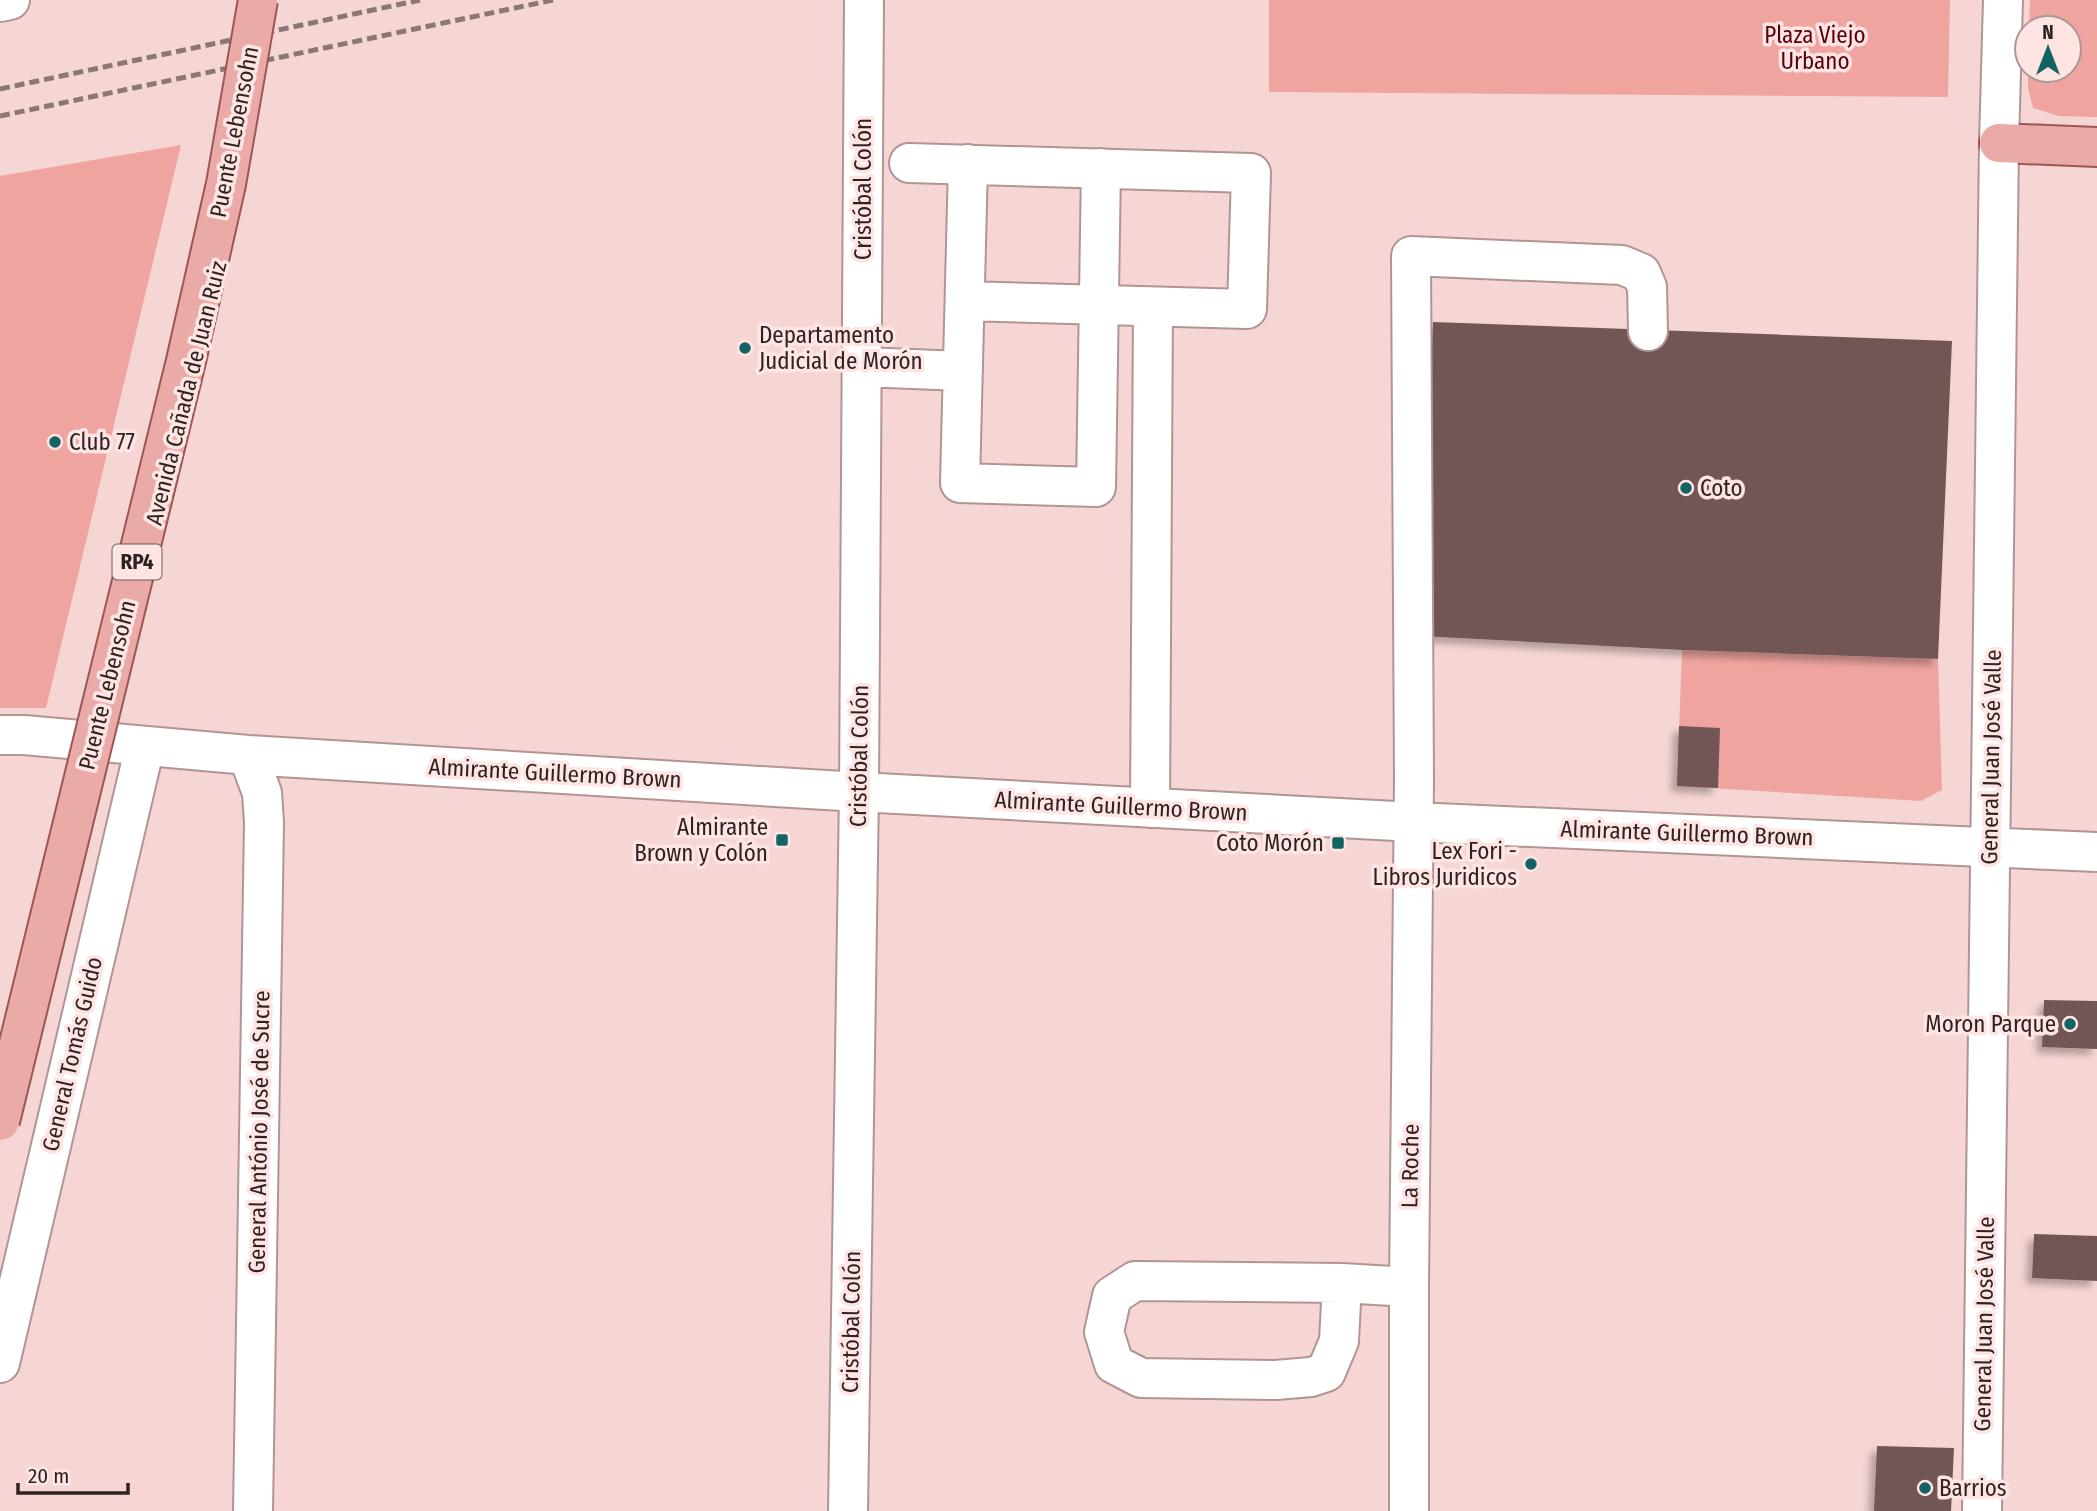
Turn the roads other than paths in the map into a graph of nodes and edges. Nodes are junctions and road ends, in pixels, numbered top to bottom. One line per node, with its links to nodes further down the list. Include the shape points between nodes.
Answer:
1 (10, 0): 6 (street)
2 (249, 0): 19 (main road, Avenida Cañada de Juan Ruiz, via 247,106 234,193)
3 (258, 0): 27 (main road, Puente Lebensohn / RP4, bridge, via 226,184 186,361)
4 (864, 0): 16 (street, Cristóbal Colón)
5 (2002, 1): 7 (street, General Juan José Valle)
6 (0, 2)
7 (1999, 143): 8 (main road); 25 (street, General Juan José Valle)
8 (2097, 147)
9 (909, 163): 10 (street)
10 (968, 164): 11 (street); 12 (street)
11 (1101, 168): 13 (street); 14 (street, via 1251,173 1247,309)
12 (965, 302): 13 (street); 17 (street)
13 (1099, 305): 14 (street); 17 (street, via 1096,486 960,483)
14 (1153, 307): 23 (street)
15 (1648, 331): 24 (street, La Roche, via 1647,287 1641,273 1622,265 1410,256)
16 (862, 367): 17 (street); 22 (street, Cristóbal Colón)
17 (963, 370)
18 (0, 735): 19 (street, Almirante Guillermo Brown)
19 (102, 741): 20 (street, Almirante Guillermo Brown)
20 (145, 746): 21 (street, Almirante Guillermo Brown); 30 (street, General Tomás Guido)
21 (248, 755): 22 (street, Almirante Guillermo Brown); 31 (street, General António José de Sucre, via 262,793 264,822)
22 (859, 792): 23 (street, Almirante Guillermo Brown); 32 (street, Cristóbal Colón)
23 (1150, 808): 24 (street, Almirante Guillermo Brown)
24 (1414, 822): 25 (street, Almirante Guillermo Brown); 29 (street, La Roche)
25 (1990, 846): 26 (street, Almirante Guillermo Brown); 34 (street, General Juan José Valle)
26 (2097, 852)
27 (0, 1121)
28 (1342, 1283): 28 (street, via 1135,1281 1112,1296 1104,1332 1114,1364 1141,1378 1311,1377 1326,1372 1339,1341); 29 (street)
29 (1409, 1287): 33 (street, La Roche)
30 (0, 1363)
31 (253, 1511)
32 (848, 1511)
33 (1409, 1511)
34 (1982, 1511)

